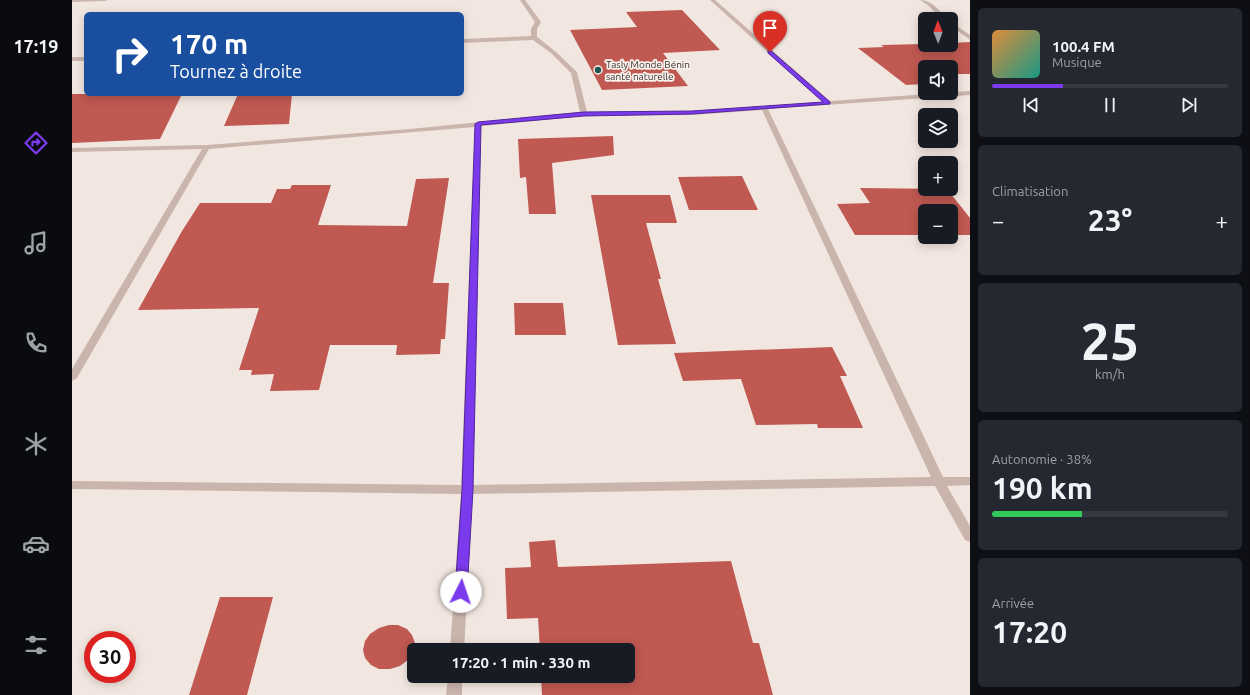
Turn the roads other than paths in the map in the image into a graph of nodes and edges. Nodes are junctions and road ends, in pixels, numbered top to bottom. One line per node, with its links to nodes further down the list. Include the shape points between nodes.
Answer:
1 (105, 0): 5 (street)
2 (522, 0): 8 (street, via 538,22 534,29)
3 (712, 0): 14 (street)
4 (922, 0): 6 (street)
5 (72, 1)
6 (938, 12)
7 (958, 29): 9 (street)
8 (534, 38): 10 (street); 16 (street, via 574,72)
9 (970, 38)
10 (464, 41)
11 (72, 59): 12 (street)
12 (84, 59)
13 (970, 93): 14 (street)
14 (828, 103): 15 (street)
15 (764, 108): 16 (street, via 692,113); 22 (street)
16 (584, 114): 17 (street)
17 (478, 124): 18 (street); 24 (street)
18 (207, 147): 19 (street); 20 (street)
19 (72, 150)
20 (72, 378)
21 (970, 481): 22 (street)
22 (940, 482): 24 (street); 25 (street)
23 (72, 485): 24 (street)
24 (467, 490): 26 (street)
25 (970, 537)
26 (457, 643)
27 (455, 683): 28 (street)
28 (454, 695)

